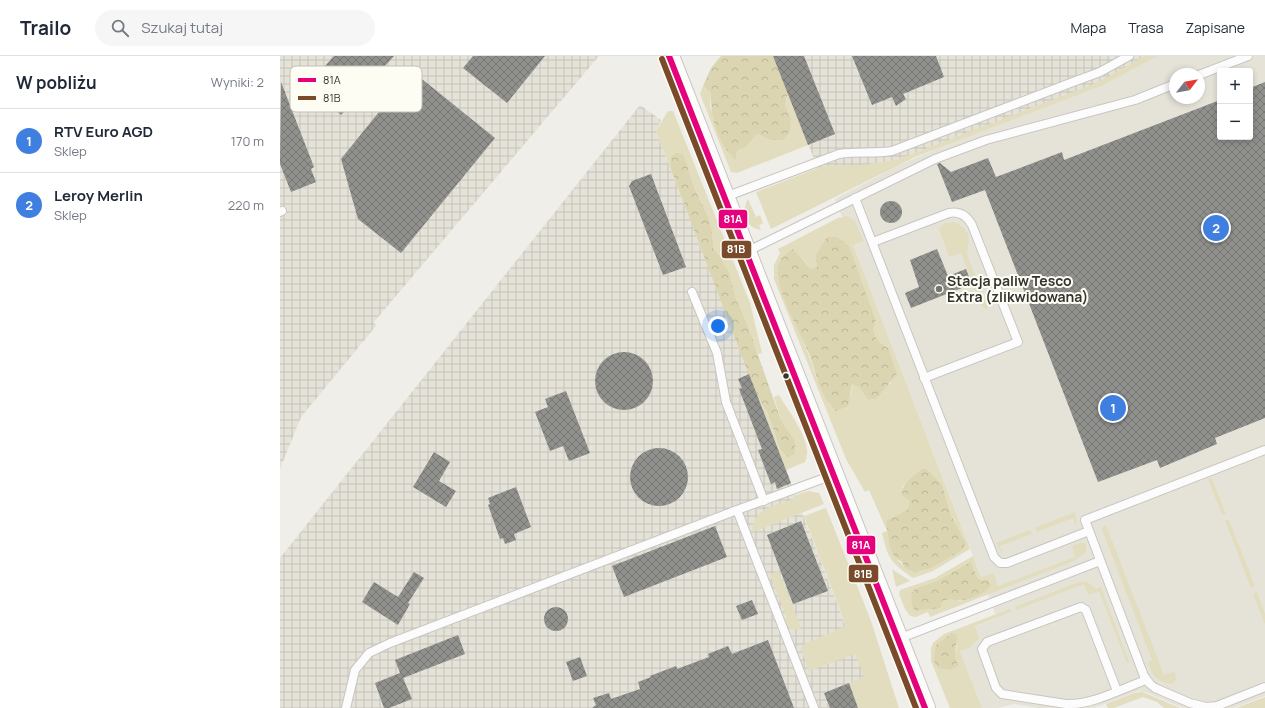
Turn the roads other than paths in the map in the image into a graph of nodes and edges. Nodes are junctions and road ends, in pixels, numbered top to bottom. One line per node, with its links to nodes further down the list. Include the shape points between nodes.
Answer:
1 (669, 56): 6 (street)
2 (1129, 56): 6 (lane, via 1100,72 892,151 856,151 839,154)
3 (1248, 56): 4 (lane)
4 (1205, 73)
5 (1169, 86): 7 (lane, via 1135,100 986,140 915,167)
6 (724, 197): 9 (street)
7 (854, 198): 8 (lane); 9 (lane)
8 (873, 242): 11 (lane); 11 (lane, via 949,213 965,215 972,225 1018,342)
9 (746, 252): 13 (street)
10 (692, 292): 14 (lane, via 717,354 726,402)
11 (924, 378): 16 (lane, via 992,553 997,560 1004,564)
12 (1265, 450): 16 (lane, via 1085,520)
13 (834, 475): 14 (lane); 18 (street)
14 (764, 501): 15 (lane)
15 (737, 510): 22 (lane, via 390,643 369,654 355,670); 23 (lane)
16 (1089, 531): 17 (lane)
17 (1100, 561): 18 (lane); 19 (lane)
18 (898, 639): 24 (street)
19 (1146, 680): 20 (lane, via 1155,688 1206,707 1216,706); 21 (lane)
20 (1265, 687)
21 (1117, 691): 21 (lane, via 1071,705 1002,694 996,688 982,649 987,642 1081,607 1086,610)
22 (346, 708)
23 (814, 708)
24 (925, 708)

